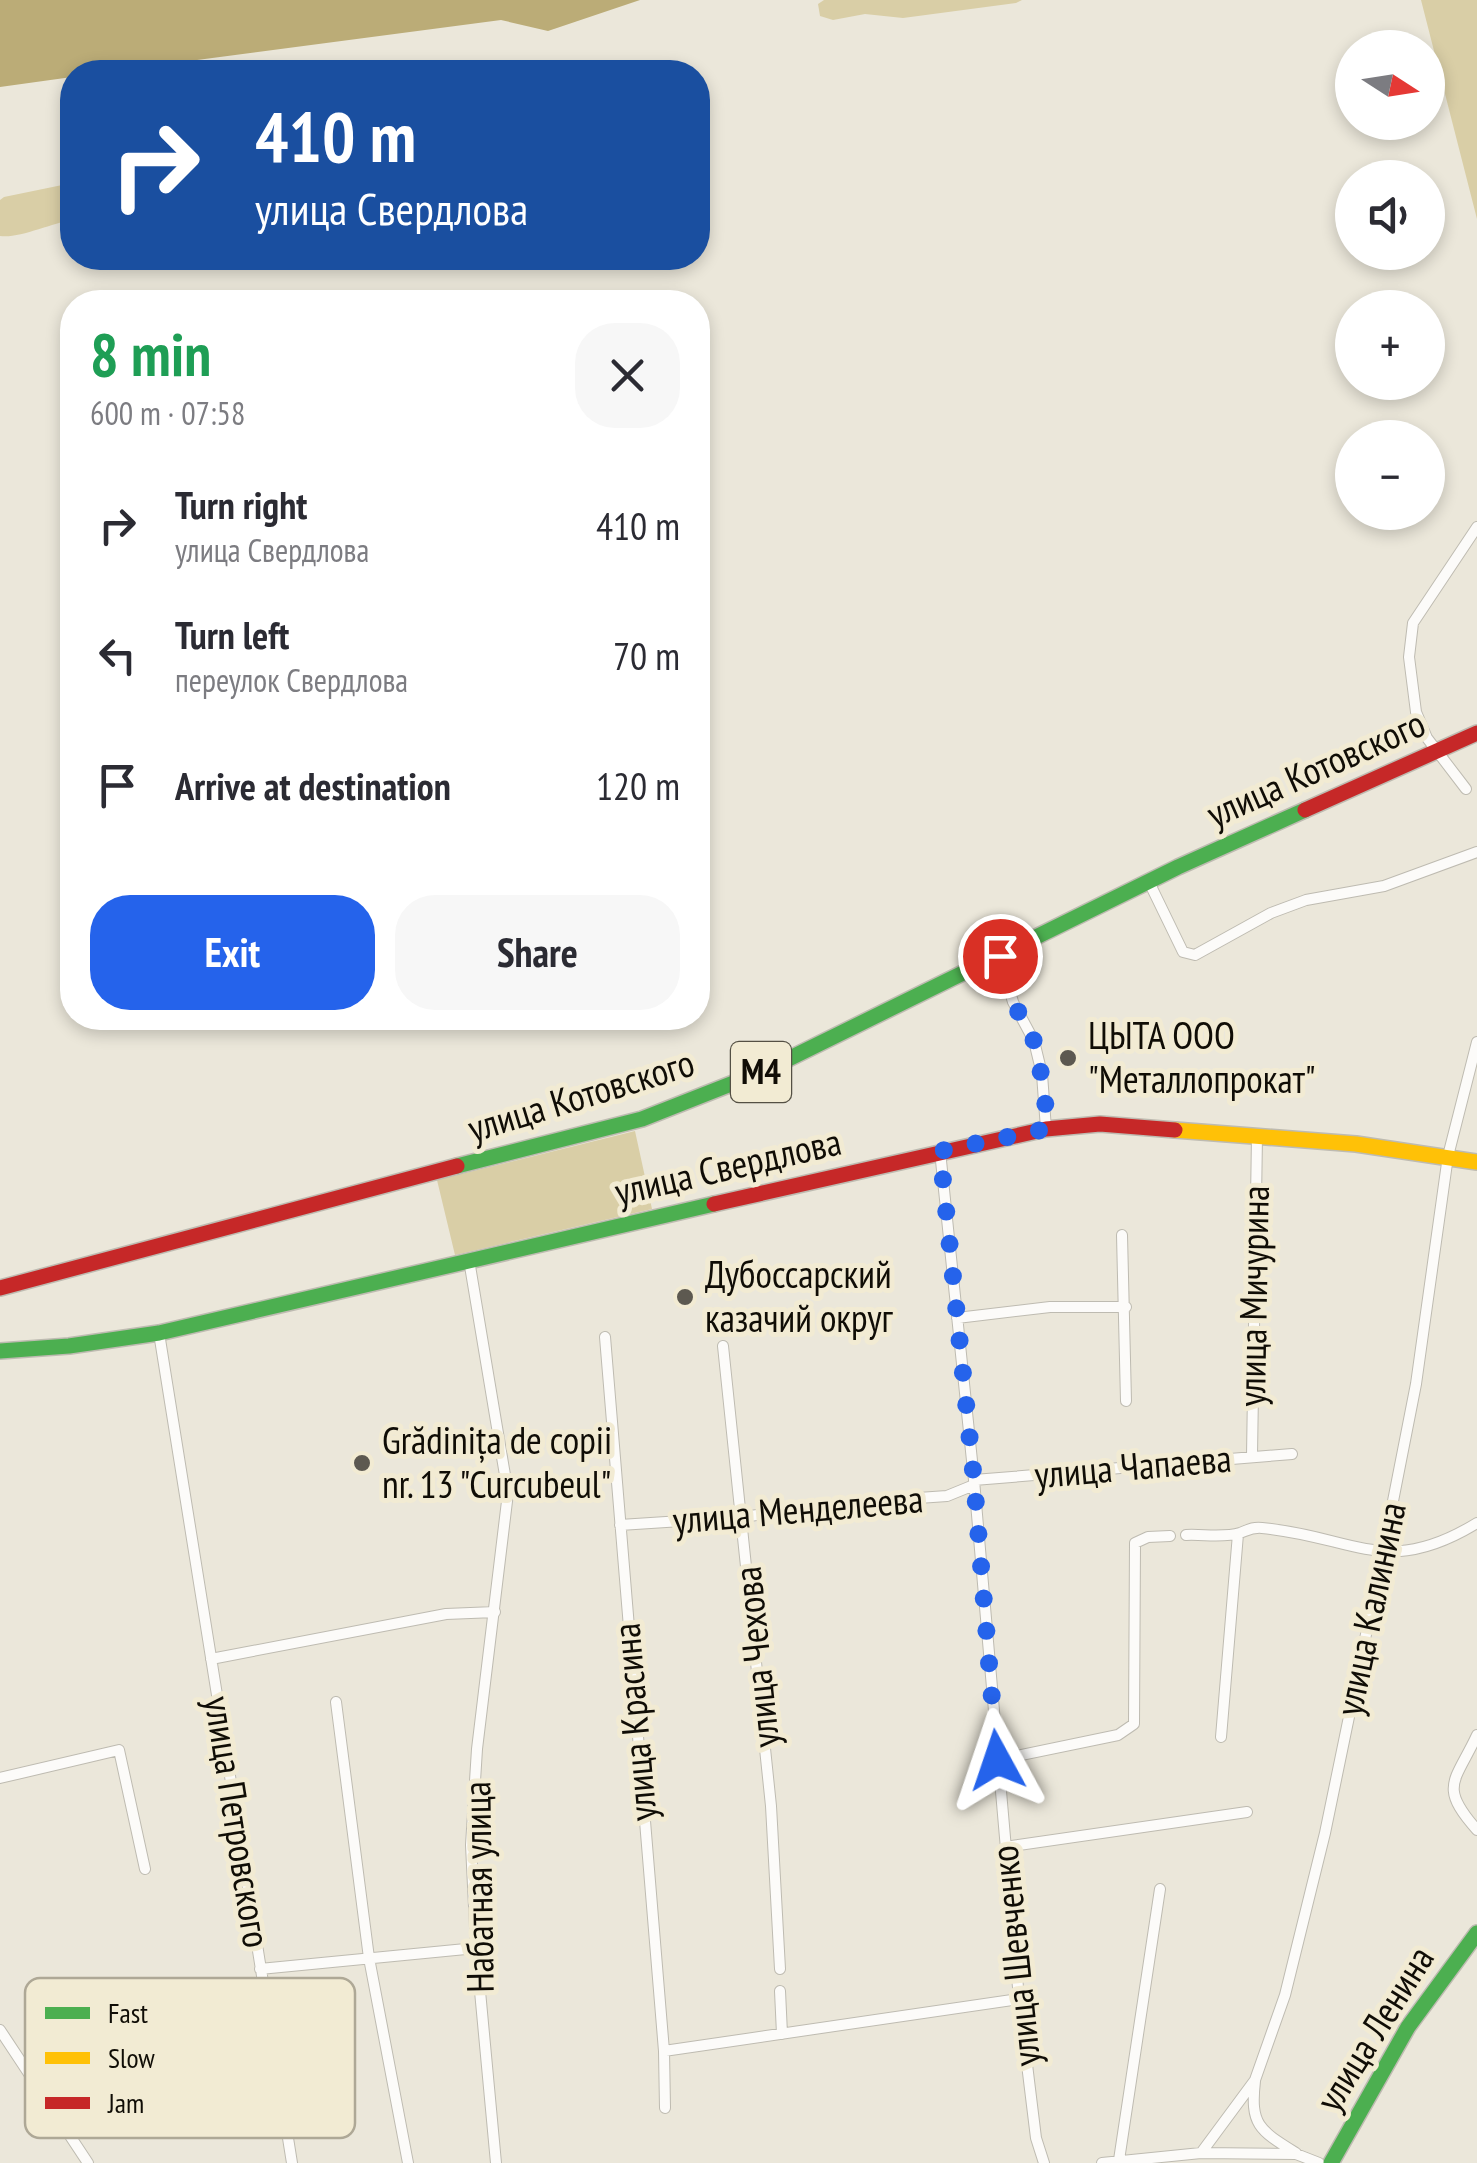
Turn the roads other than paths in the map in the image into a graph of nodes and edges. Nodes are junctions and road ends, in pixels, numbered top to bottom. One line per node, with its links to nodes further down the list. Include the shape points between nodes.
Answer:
1 (1477, 527): 3 (street, via 1413,623 1409,657 1416,712)
2 (1477, 733): 3 (main road, улица Котовского / M4)
3 (1437, 751): 4 (street); 6 (main road, улица Котовского / M4)
4 (1466, 789)
5 (1477, 852): 6 (street, via 1384,886 1306,900 1195,955 1183,952)
6 (1149, 882): 7 (main road, улица Котовского / M4)
7 (1000, 956): 9 (street, via 1013,1002 1034,1041); 16 (main road, улица Котовского / M4, via 764,1071 642,1119)
8 (1477, 1042): 12 (street, улица Калинина)
9 (1046, 1129): 10 (main road, улица Свердлова, via 1100,1124); 11 (main road, улица Свердлова)
10 (1258, 1136): 12 (main road, улица Свердлова); 25 (street, улица Мичурина)
11 (940, 1151): 15 (main road, улица Свердлова); 18 (street, улица Шевченко)
12 (1448, 1156): 13 (main road, улица Свердлова); 33 (street, улица Калинина, via 1416,1384)
13 (1477, 1162)
14 (1122, 1235): 17 (street)
15 (469, 1260): 19 (main road, улица Свердлова); 34 (street, Набатная улица, via 508,1492)
16 (0, 1288)
17 (1126, 1307): 18 (street); 23 (street)
18 (957, 1318): 26 (street, улица Шевченко)
19 (159, 1333): 22 (main road, улица Свердлова); 35 (street, улица Петровского)
20 (605, 1337): 29 (street, улица Красина)
21 (723, 1346): 27 (street, улица Чехова)
22 (0, 1351)
23 (1126, 1402)
24 (1292, 1454): 25 (street, улица Чапаева)
25 (1252, 1456): 26 (street, улица Чапаева)
26 (974, 1483): 27 (street, улица Менделеева, via 947,1496); 39 (street, улица Шевченко)
27 (743, 1518): 29 (street, улица Менделеева); 50 (street, улица Чехова, via 772,1806)
28 (1477, 1523): 33 (street, via 1436,1544)
29 (620, 1525): 56 (street, улица Красина)
30 (1238, 1534): 31 (street); 33 (street, via 1255,1527); 38 (street)
31 (1186, 1535)
32 (1170, 1536): 39 (street, via 1138,1540 1135,1549 1134,1724 1118,1735)
33 (1383, 1552): 58 (street, улица Калинина, via 1325,1833 1285,1995)
34 (495, 1612): 35 (street, улица Петровского, via 349,1630); 47 (street, Набатная улица, via 472,1830)
35 (211, 1660): 49 (street, улица Петровского)
36 (336, 1702): 48 (street)
37 (1477, 1734): 42 (street, via 1452,1796)
38 (1222, 1738)
39 (997, 1760): 43 (street, улица Шевченко)
40 (0, 1778): 44 (street, via 118,1750)
41 (1246, 1812): 43 (street)
42 (1477, 1830)
43 (1004, 1847): 53 (street, улица Шевченко)
44 (145, 1869)
45 (1160, 1890): 64 (street)
46 (1477, 1933): 72 (main road, улица Ленина, via 1408,2027)
47 (476, 1948): 48 (street); 68 (street, Набатная улица)
48 (369, 1958): 49 (street); 67 (street)
49 (260, 1969): 51 (street, улица Петровского)
50 (780, 1969)
51 (261, 1978)
52 (780, 1991): 55 (street)
53 (1019, 1998): 55 (street); 69 (street, улица Шевченко)
54 (0, 2030): 57 (street)
55 (782, 2034): 56 (street)
56 (664, 2051): 59 (street, улица Красина)
57 (25, 2068)
58 (1255, 2080): 62 (street, улица Калинина); 63 (street, via 1254,2119)
59 (665, 2108)
60 (71, 2138): 65 (street)
61 (288, 2138): 66 (street, улица Петровского)
62 (1201, 2153): 63 (street); 64 (street)
63 (1296, 2154): 71 (street)
64 (1119, 2160): 70 (street)
65 (88, 2163)
66 (292, 2163)
67 (408, 2163)
68 (496, 2163)
69 (1044, 2163)
70 (1102, 2163)
71 (1319, 2163)
72 (1331, 2163)

